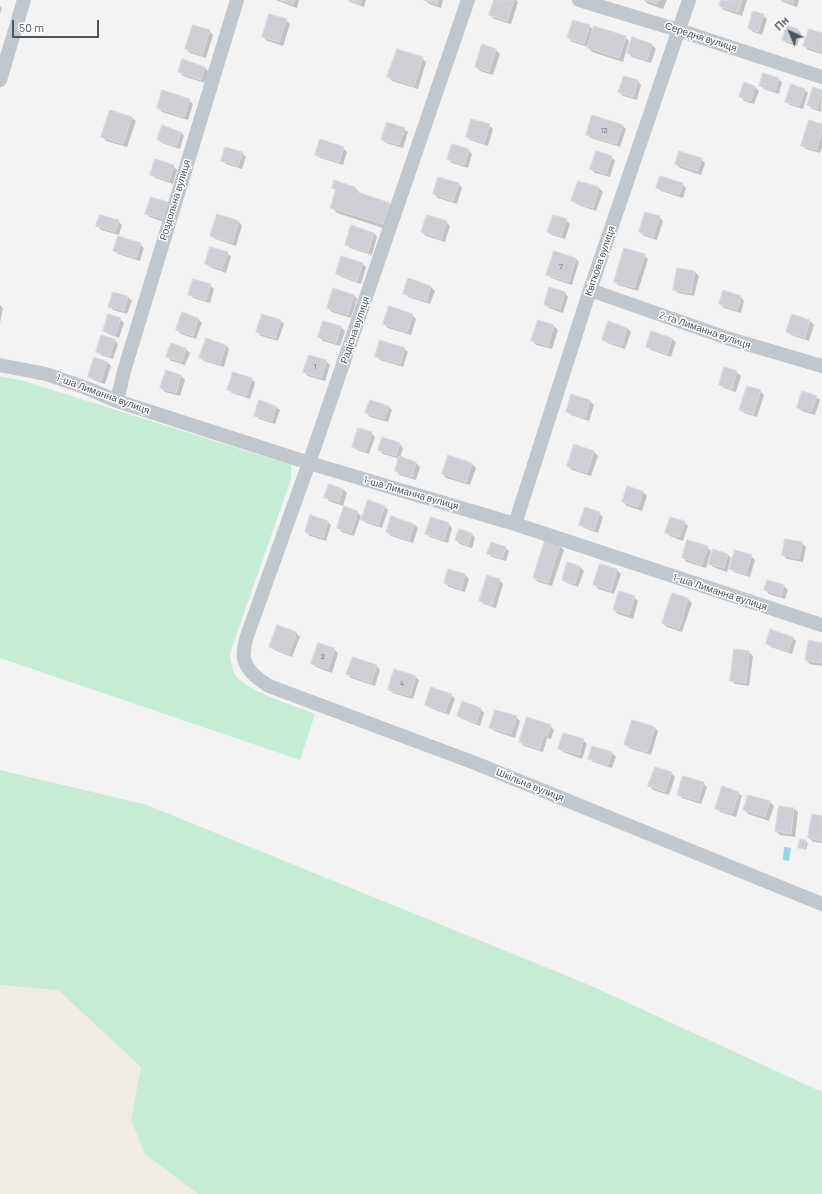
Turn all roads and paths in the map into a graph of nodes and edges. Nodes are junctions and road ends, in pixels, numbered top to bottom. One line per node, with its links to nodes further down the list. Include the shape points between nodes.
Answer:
1 (24, 0): 8 (street)
2 (237, 0): 12 (street, Роздольна вулиця, via 124,370)
3 (468, 0): 13 (street, Радісна вулиця)
4 (579, 0): 6 (street, Середня вулиця)
5 (689, 0): 6 (street, Квіткова вулиця)
6 (678, 30): 7 (street, Середня вулиця); 9 (street, Квіткова вулиця)
7 (822, 77)
8 (0, 80)
9 (590, 290): 11 (street, 2-га Лиманна вулиця, via 730,339); 14 (street, Квіткова вулиця)
10 (0, 365): 12 (street, 1-ша Лиманна вулиця, via 46,374)
11 (822, 366)
12 (117, 401): 13 (street, 1-ша Лиманна вулиця)
13 (309, 463): 14 (street, 1-ша Лиманна вулиця); 16 (street, Радісна вулиця, via 247,636)
14 (516, 524): 15 (street, 1-ша Лиманна вулиця)
15 (822, 625)
16 (244, 659): 17 (street, Шкільна вулиця, via 259,680 268,686 475,763)
17 (822, 904)

